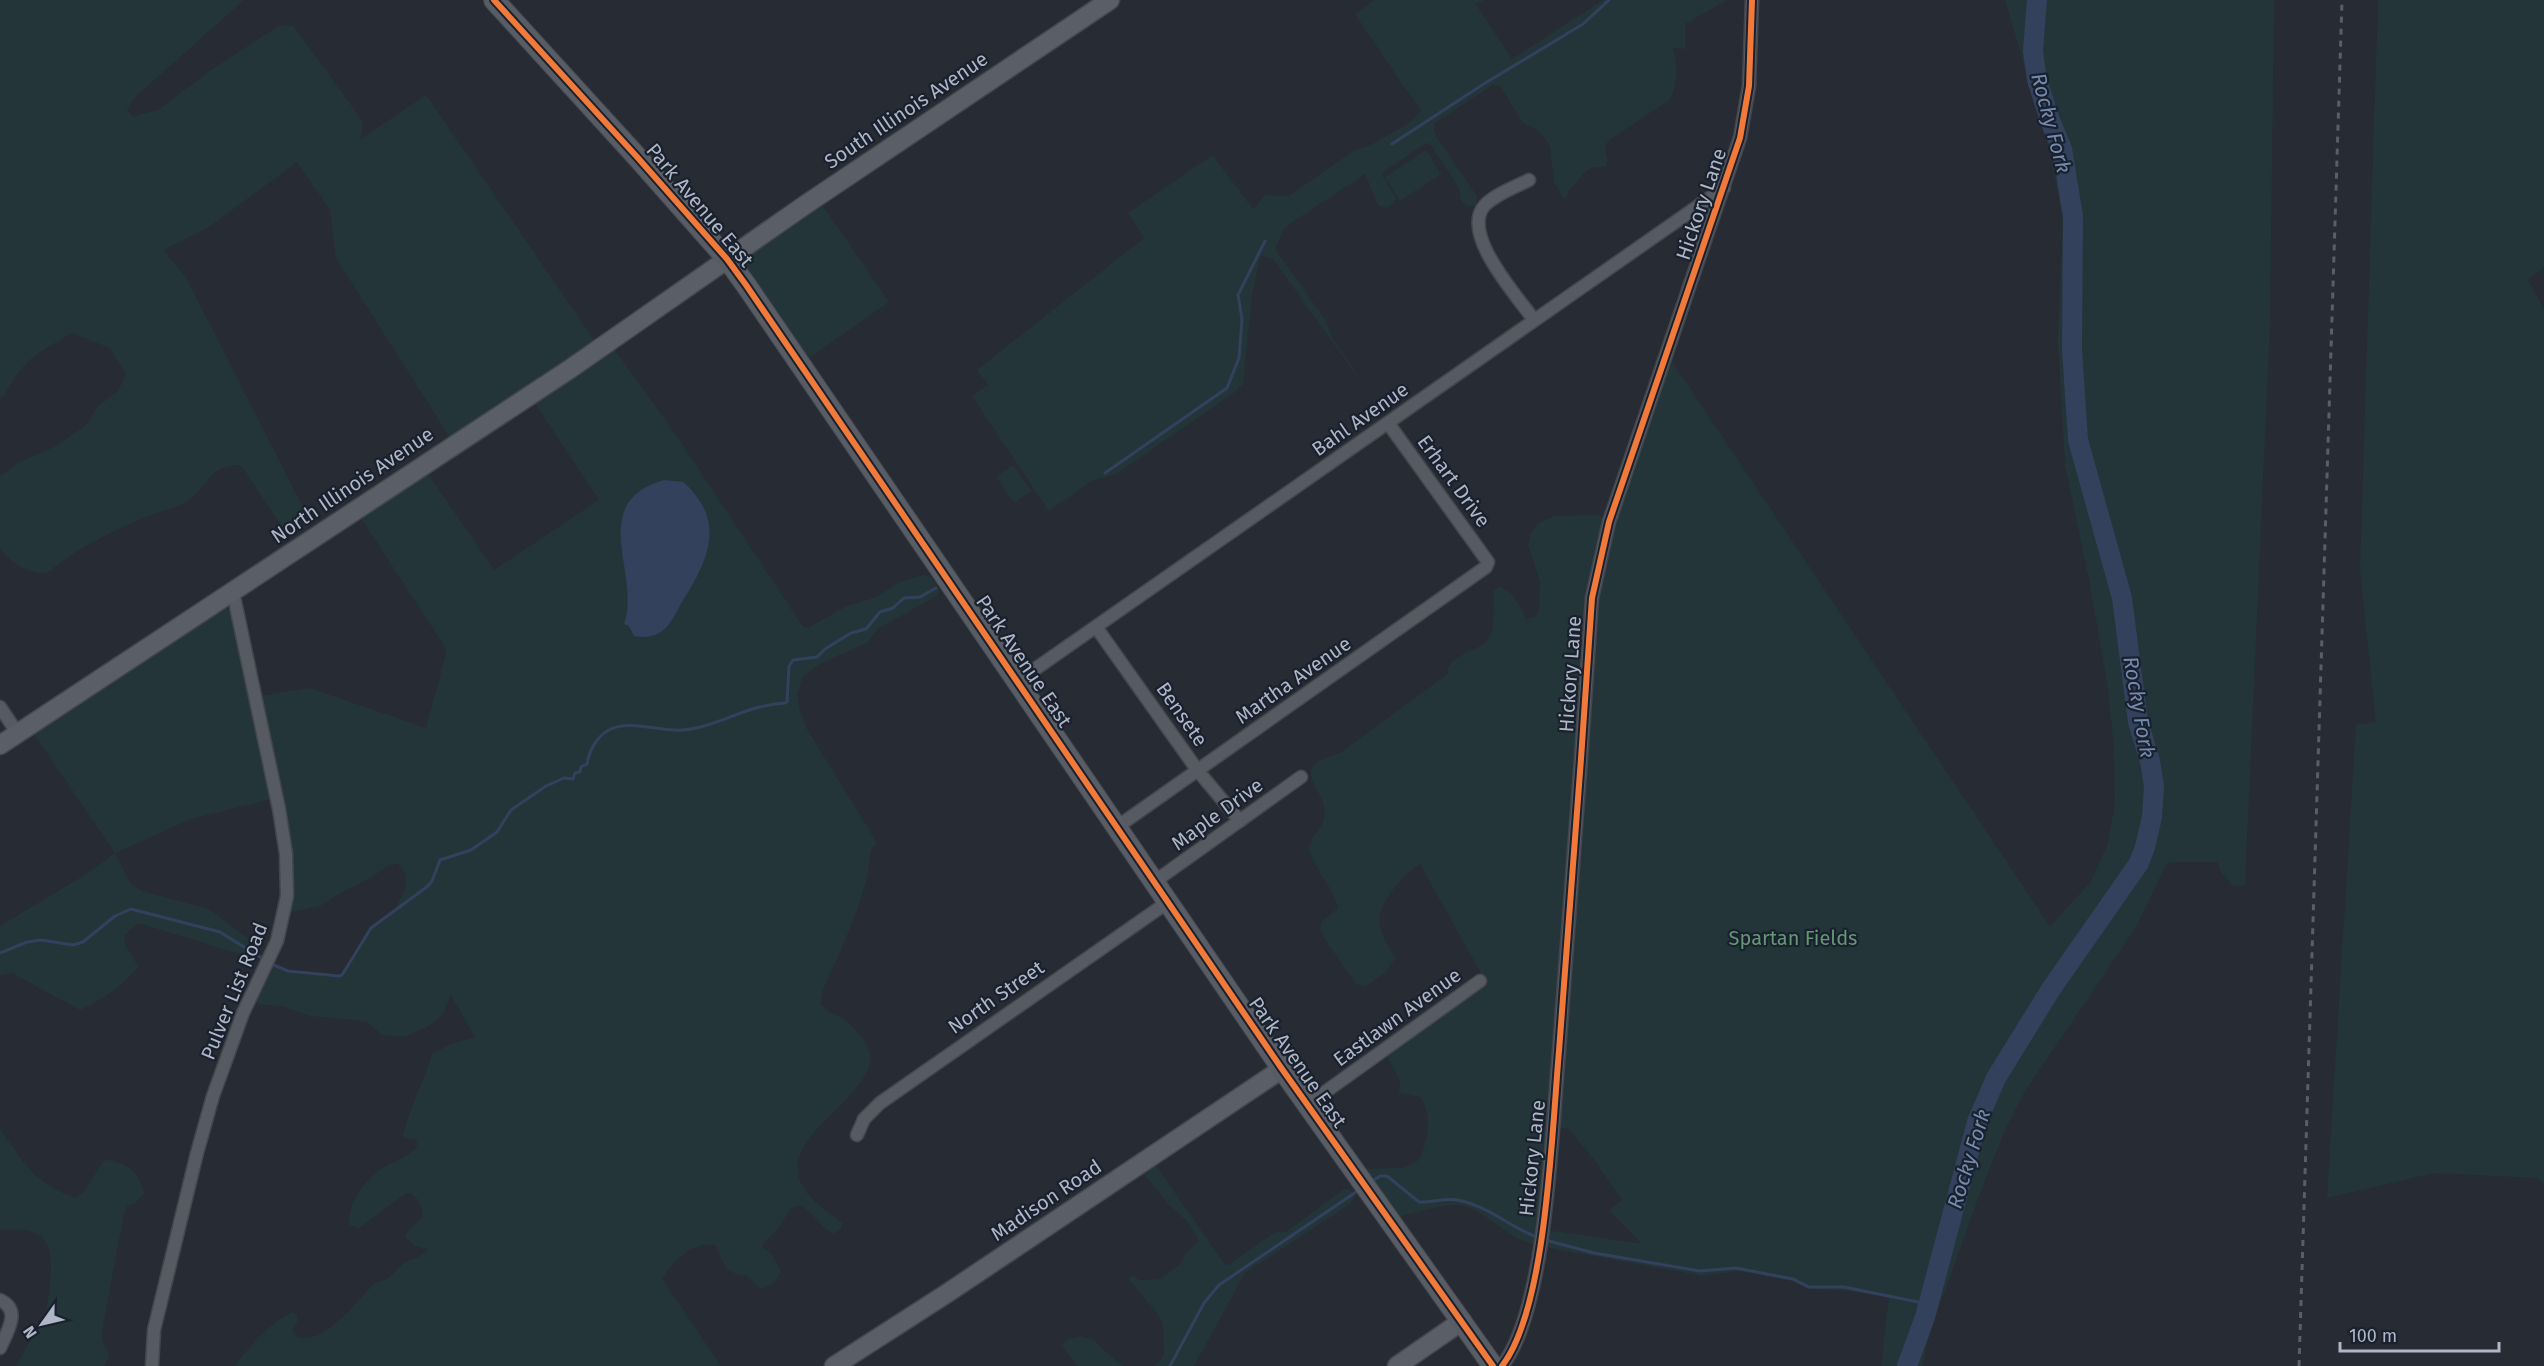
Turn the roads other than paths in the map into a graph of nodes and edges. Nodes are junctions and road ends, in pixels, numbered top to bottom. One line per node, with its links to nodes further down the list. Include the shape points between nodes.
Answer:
1 (494, 0): 6 (main road, Park Avenue East)
2 (1110, 0): 6 (street, South Illinois Avenue)
3 (1752, 0): 5 (street, Hickory Lane, via 1746,112)
4 (1529, 180): 7 (street, via 1484,206 1478,228 1485,250)
5 (1724, 188): 7 (street, Bahl Avenue); 33 (street, Hickory Lane, via 1617,497 1599,560 1592,598 1562,1016 1542,1229 1523,1322)
6 (727, 259): 10 (street, North Illinois Avenue); 12 (main road, Park Avenue East)
7 (1534, 320): 8 (street, Bahl Avenue)
8 (1388, 423): 9 (street, Erhart Drive); 11 (street, Bahl Avenue)
9 (1488, 562): 16 (street, Martha Avenue)
10 (233, 592): 14 (street, North Illinois Avenue); 29 (street, Pulver List Road, via 286,854 286,909 271,955 235,1033 197,1153 154,1330)
11 (1096, 627): 12 (street, Bahl Avenue); 16 (street, Bensete)
12 (1018, 681): 19 (main road, Park Avenue East)
13 (0, 707): 14 (street)
14 (18, 734): 15 (street, North Illinois Avenue)
15 (0, 745)
16 (1198, 771): 18 (street, Bensete); 19 (street, Martha Avenue)
17 (1301, 777): 18 (street, Maple Drive)
18 (1240, 821): 20 (street, Maple Drive)
19 (1117, 827): 20 (main road, Park Avenue East)
20 (1154, 882): 21 (main road, Park Avenue East)
21 (1168, 902): 23 (main road, Park Avenue East); 25 (street, North Street, via 880,1103 864,1119)
22 (1480, 981): 24 (street, Eastlawn Avenue)
23 (1282, 1068): 24 (main road, Park Avenue East); 30 (street, Madison Road)
24 (1307, 1105): 27 (main road, Park Avenue East)
25 (857, 1135)
26 (0, 1300): 28 (street, via 12,1312)
27 (1462, 1321): 31 (street); 32 (main road, Park Avenue East)
28 (0, 1348)
29 (152, 1366)
30 (834, 1366)
31 (1396, 1366)
32 (1493, 1366)
33 (1502, 1366)

